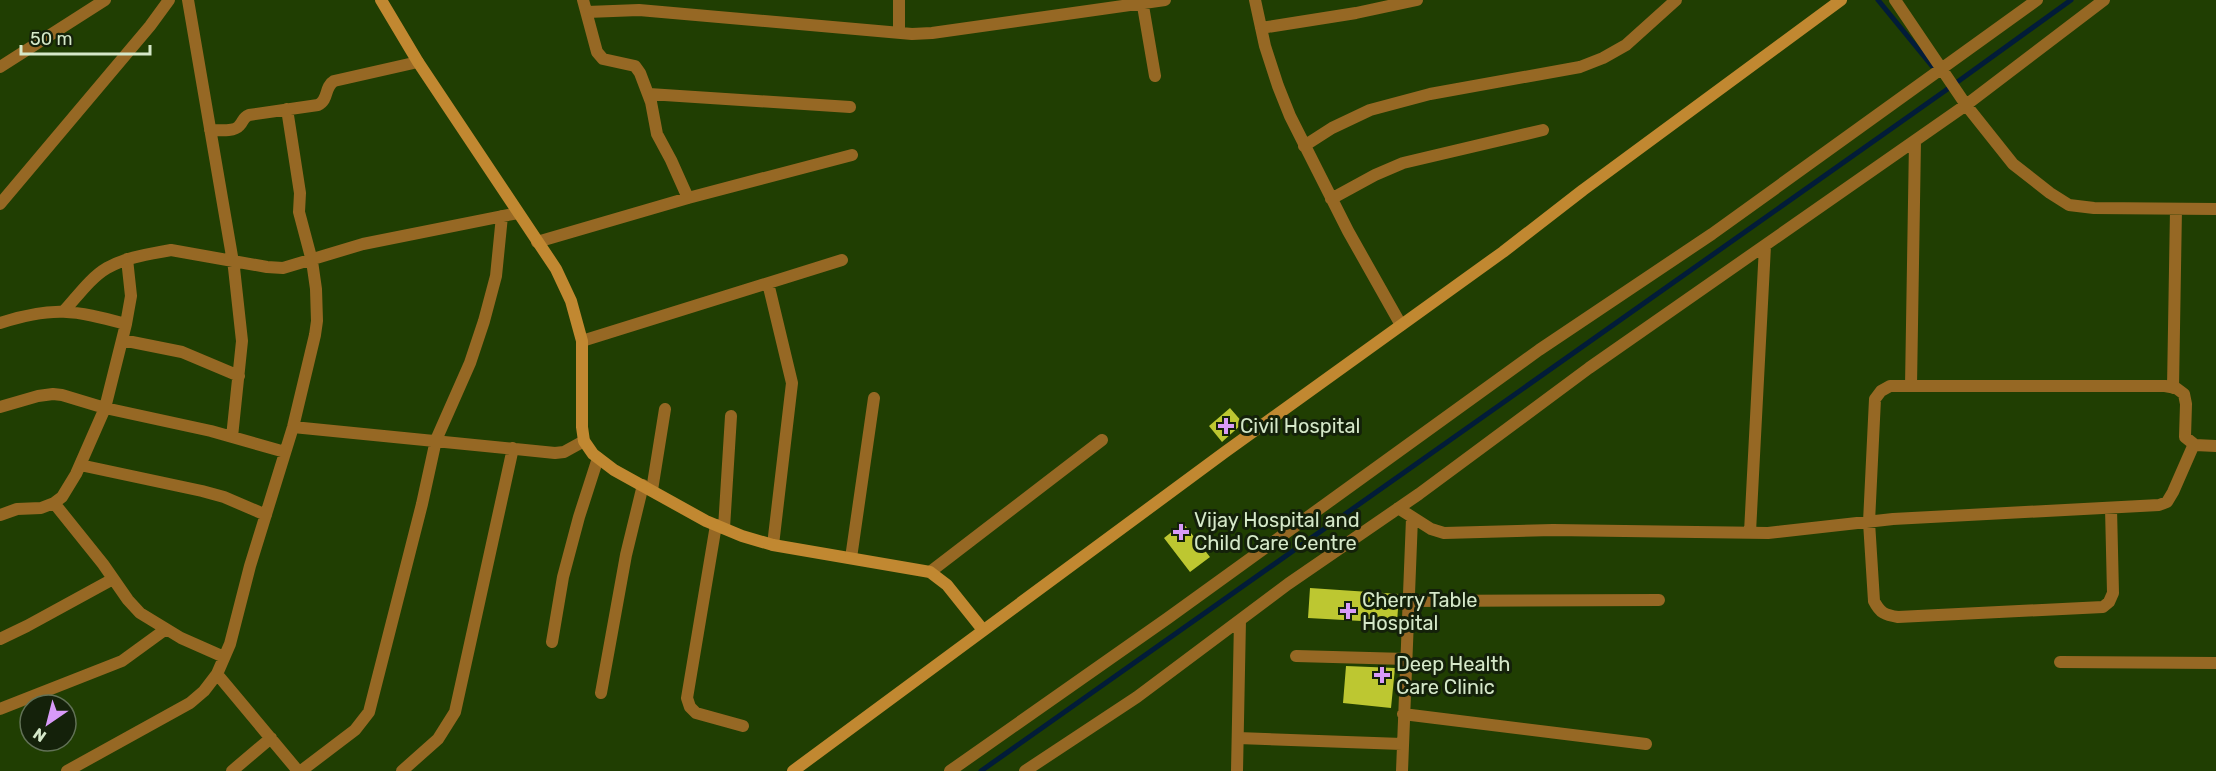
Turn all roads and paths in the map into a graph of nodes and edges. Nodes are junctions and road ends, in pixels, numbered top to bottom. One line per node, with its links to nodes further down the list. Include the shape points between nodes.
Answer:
1 (105, 0): 19 (street)
2 (169, 0): 33 (street)
3 (188, 0): 26 (street)
4 (381, 0): 18 (street)
5 (899, 0): 17 (street)
6 (1165, 0): 14 (street)
7 (1255, 0): 16 (street)
8 (1418, 0): 16 (street)
9 (1676, 0): 29 (street, via 1626,45 1603,58 1580,67 1430,94 1370,110)
10 (1841, 0): 48 (street)
11 (1894, 0): 20 (street)
12 (2037, 0): 20 (street)
13 (2104, 0): 23 (street)
14 (1142, 2): 17 (street, via 932,33); 21 (street)
15 (585, 6): 17 (street); 22 (street, via 597,52 603,59 635,66)
16 (1261, 28): 29 (street, via 1278,86)
17 (898, 33)
18 (418, 62): 25 (street, via 334,81 322,103); 36 (street)
19 (0, 67)
20 (1942, 68): 23 (street); 110 (street)
21 (1155, 76)
22 (649, 94): 24 (street); 31 (street, via 657,134)
23 (1962, 100): 28 (street); 34 (street, via 2013,164 2069,205)
24 (850, 107)
25 (287, 109): 26 (street, via 249,115 234,129); 43 (street, via 300,193 299,212)
26 (210, 130): 42 (street)
27 (1543, 130): 32 (street, via 1403,163)
28 (1915, 141): 39 (street); 52 (street)
29 (1304, 146): 32 (street)
30 (852, 155): 31 (street)
31 (688, 198): 38 (street)
32 (1331, 200): 48 (street)
33 (0, 204)
34 (2176, 209): 35 (street); 53 (street)
35 (2216, 209)
36 (518, 213): 37 (street); 38 (street)
37 (502, 216): 43 (street, via 363,244); 61 (street, via 496,276 484,321)
38 (537, 242): 50 (street, via 571,301)
39 (1765, 246): 72 (street); 79 (street)
40 (127, 259): 42 (street, via 171,250); 45 (street, via 107,268); 47 (street, via 131,296)
41 (842, 260): 44 (street)
42 (233, 261): 43 (street, via 283,268); 51 (street, via 242,341)
43 (312, 261): 59 (street, via 317,321)
44 (768, 283): 50 (street); 80 (street, via 792,383)
45 (64, 311): 46 (street, via 43,311); 47 (street)
46 (0, 323)
47 (126, 324): 49 (street)
48 (1401, 325): 88 (street)
49 (122, 340): 51 (street, via 182,352); 56 (street)
50 (582, 341): 63 (street)
51 (239, 376): 60 (street)
52 (1911, 386): 53 (street); 77 (street, via 1890,386 1875,399)
53 (2173, 388): 64 (street, via 2184,394 2186,437)
54 (874, 398): 81 (street)
55 (0, 407): 56 (street, via 53,394)
56 (105, 408): 60 (street); 69 (street)
57 (665, 409): 70 (street)
58 (731, 416): 78 (street)
59 (293, 427): 61 (street); 67 (street)
60 (232, 437): 67 (street)
61 (436, 440): 66 (street); 107 (street, via 369,712 355,730)
62 (1102, 440): 82 (street)
63 (584, 441): 66 (street, via 564,452); 68 (street)
64 (2194, 444): 65 (street); 73 (street, via 2167,502)
65 (2216, 446)
66 (513, 448): 108 (street, via 455,712 438,739)
67 (285, 452): 75 (street)
68 (598, 458): 70 (street); 90 (street, via 563,576)
69 (80, 465): 71 (street, via 62,497); 75 (street, via 202,491)
70 (648, 488): 78 (street); 97 (street, via 626,555)
71 (54, 503): 74 (street); 83 (street)
72 (1398, 508): 76 (street); 86 (street)
73 (2110, 508): 77 (street); 77 (street, via 2113,593 2103,607 1885,615 1874,601)
74 (0, 515)
75 (266, 515): 92 (street)
76 (1412, 518): 79 (street, via 1444,533); 85 (street)
77 (1869, 522): 79 (street)
78 (720, 526): 80 (street); 100 (street, via 687,698 696,713)
79 (1750, 532)
80 (773, 545): 81 (street)
81 (851, 558): 82 (street)
82 (930, 572): 88 (street, via 947,585)
83 (113, 579): 87 (street, via 140,613); 89 (street)
84 (1659, 600): 85 (street)
85 (1408, 601): 93 (street)
86 (1240, 620): 102 (street); 111 (street, via 1137,697)
87 (166, 629): 92 (street); 98 (street, via 122,661)
88 (982, 630): 109 (street)
89 (0, 639)
90 (552, 642)
91 (1296, 656): 93 (street)
92 (224, 657): 96 (street)
93 (1406, 659): 99 (street)
94 (2060, 662): 95 (street)
95 (2216, 663)
96 (217, 674): 101 (street); 105 (street, via 190,702)
97 (601, 693)
98 (0, 709)
99 (1403, 714): 103 (street); 104 (street)
100 (743, 726)
101 (271, 738): 106 (street); 107 (street)
102 (1238, 738): 103 (street); 112 (street)
103 (1402, 744): 113 (street)
104 (1646, 744)
105 (67, 771)
106 (232, 771)
107 (300, 771)
108 (402, 771)
109 (793, 771)
110 (950, 771)
111 (1025, 771)
112 (1238, 771)
113 (1402, 771)

